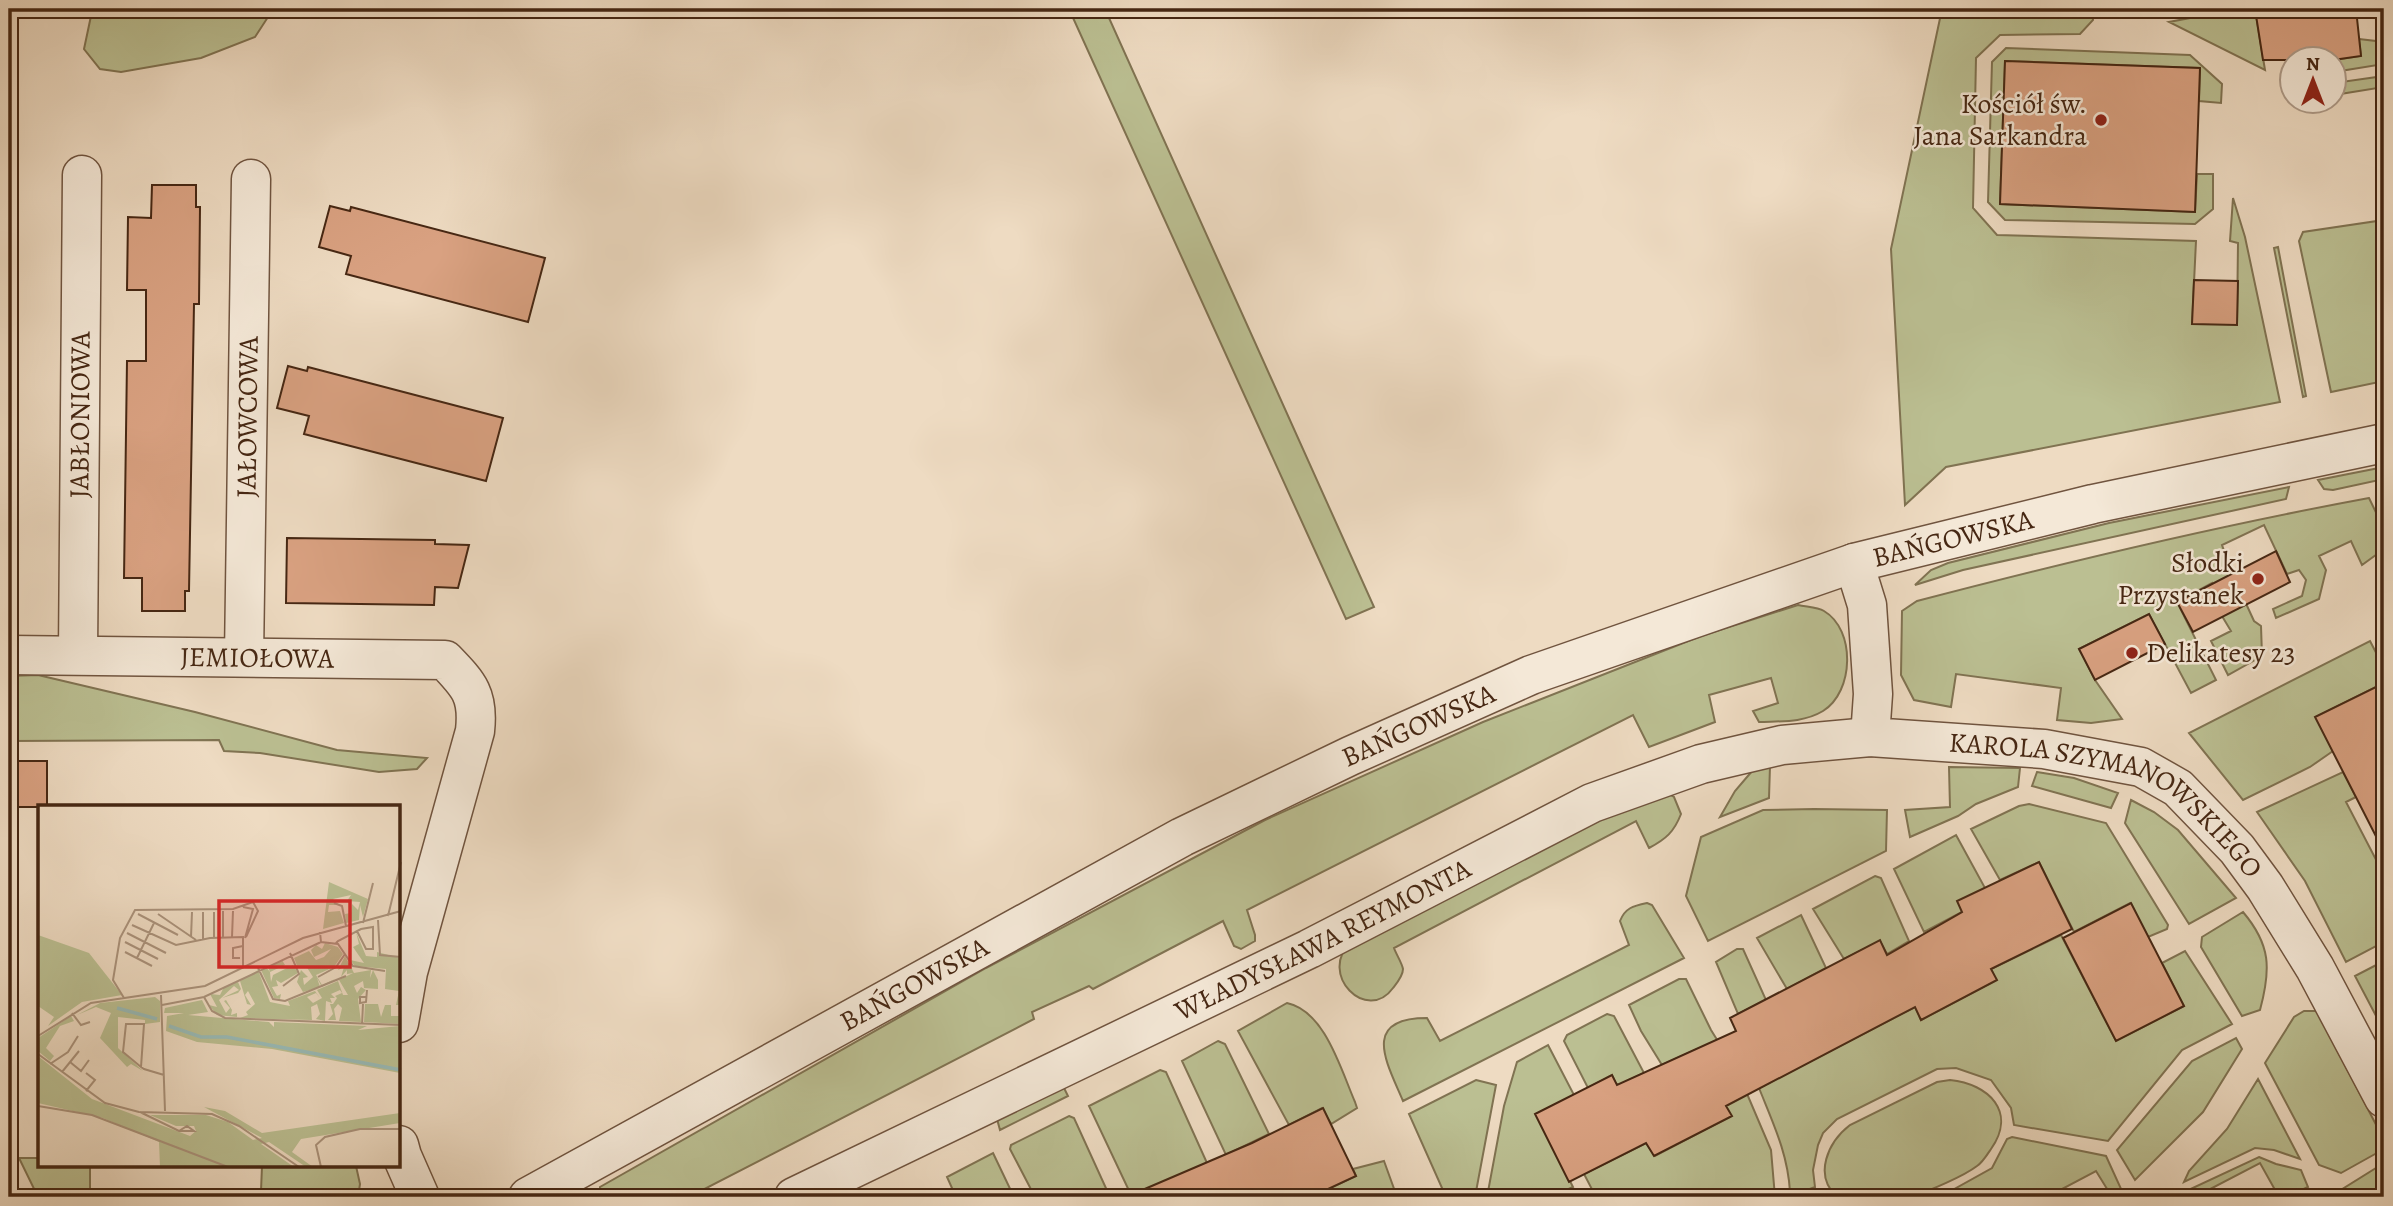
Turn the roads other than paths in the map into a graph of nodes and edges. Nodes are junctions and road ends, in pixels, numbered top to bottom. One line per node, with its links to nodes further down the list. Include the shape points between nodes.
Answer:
1 (82, 175): 6 (street, JABŁONIOWA)
2 (251, 179): 7 (street, JAŁOWCOWA)
3 (2384, 443): 4 (street, BAŃGOWSKA, via 2093,504)
4 (1854, 563): 8 (street, via 1867,605 1873,694); 13 (street, BAŃGOWSKA, via 1531,675 1350,755 1182,837)
5 (9, 655): 6 (street, JEMIOŁOWA)
6 (78, 655): 7 (street, JEMIOŁOWA)
7 (244, 657): 9 (street, JEMIOŁOWA, via 444,660 466,682 478,709)
8 (1870, 737): 10 (street, KAROLA SZYMANOWSKIEGO, via 2044,749 2141,767 2178,788 2237,849 2265,887 2315,968); 14 (street, WŁADYSŁAWA REYMONTA, via 1782,745 1701,764 1592,803 1308,948)
9 (401, 1012)
10 (2384, 1098)
11 (401, 1152): 12 (street)
12 (420, 1197)
13 (528, 1197)
14 (793, 1197)

